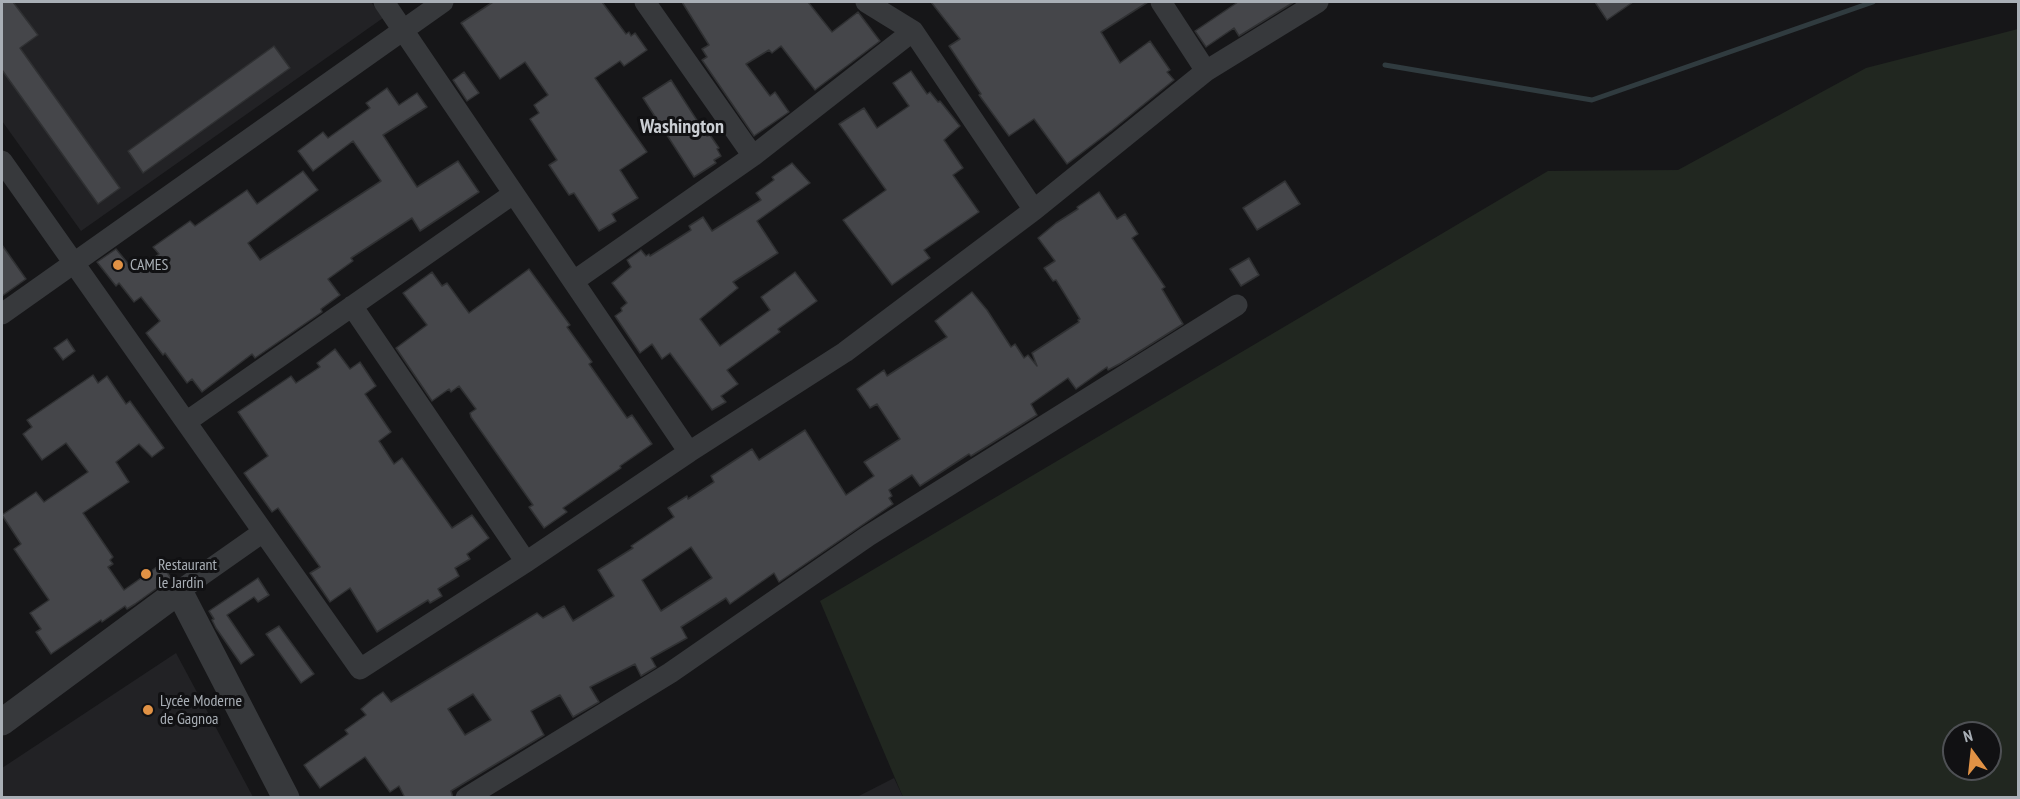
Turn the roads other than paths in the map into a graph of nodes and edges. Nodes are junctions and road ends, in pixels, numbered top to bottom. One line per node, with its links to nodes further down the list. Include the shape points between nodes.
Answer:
1 (384, 2): 7 (street)
2 (443, 2): 7 (street)
3 (645, 2): 10 (street)
4 (866, 2): 8 (street)
5 (1161, 2): 9 (street)
6 (1318, 2): 9 (street)
7 (404, 28): 12 (street); 14 (street)
8 (913, 31): 10 (street); 13 (street)
9 (1206, 71): 13 (street)
10 (753, 156): 15 (street)
11 (2, 161): 14 (street)
12 (513, 194): 15 (street); 17 (street)
13 (1034, 210): 20 (street, via 845,352)
14 (73, 262): 18 (street); 19 (street)
15 (574, 281): 20 (street)
16 (1237, 305): 26 (street, via 868,536 670,673)
17 (352, 306): 19 (street); 22 (street)
18 (2, 314)
19 (186, 422): 21 (street)
20 (689, 452): 22 (street)
21 (262, 532): 22 (street, via 360,669); 23 (street)
22 (526, 562)
23 (180, 591): 24 (street); 25 (street)
24 (2, 722)
25 (286, 798)
26 (466, 798)

